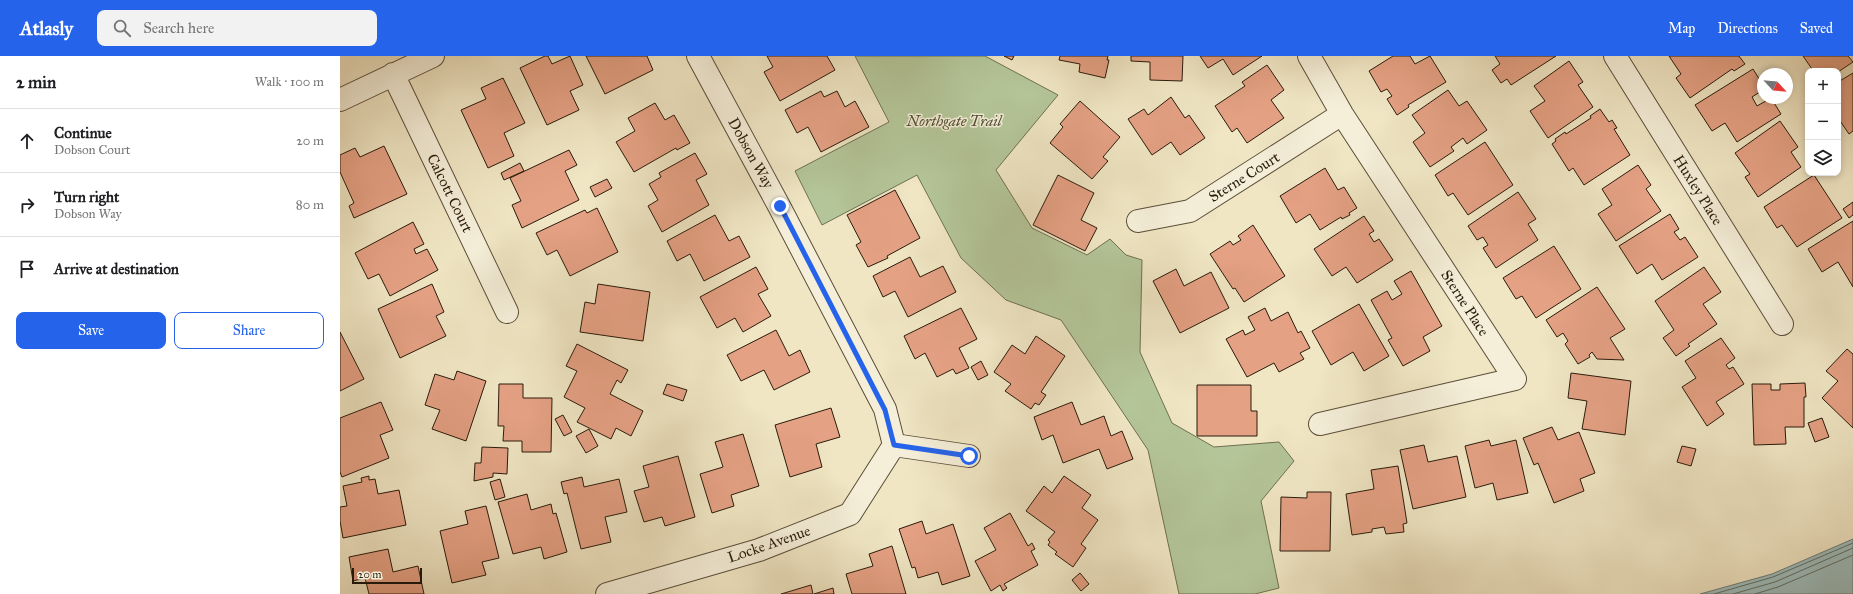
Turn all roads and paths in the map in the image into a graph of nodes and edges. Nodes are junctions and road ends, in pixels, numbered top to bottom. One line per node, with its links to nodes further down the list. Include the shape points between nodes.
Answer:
1 (433, 56): 5 (street)
2 (698, 56): 12 (street, Dobson Way, via 780,206 885,410)
3 (1309, 56): 7 (street, Sterne Place)
4 (1615, 56): 10 (street, Huxley Place)
5 (393, 74): 6 (street); 9 (street, Calcott Court)
6 (340, 100)
7 (1342, 114): 8 (street, Sterne Court, via 1190,211); 11 (street, Sterne Place, via 1515,379)
8 (1138, 221)
9 (507, 312)
10 (1782, 324)
11 (1320, 424)
12 (894, 445): 13 (street); 14 (street, Locke Avenue, via 850,514 759,550)
13 (969, 456)
14 (607, 594)

